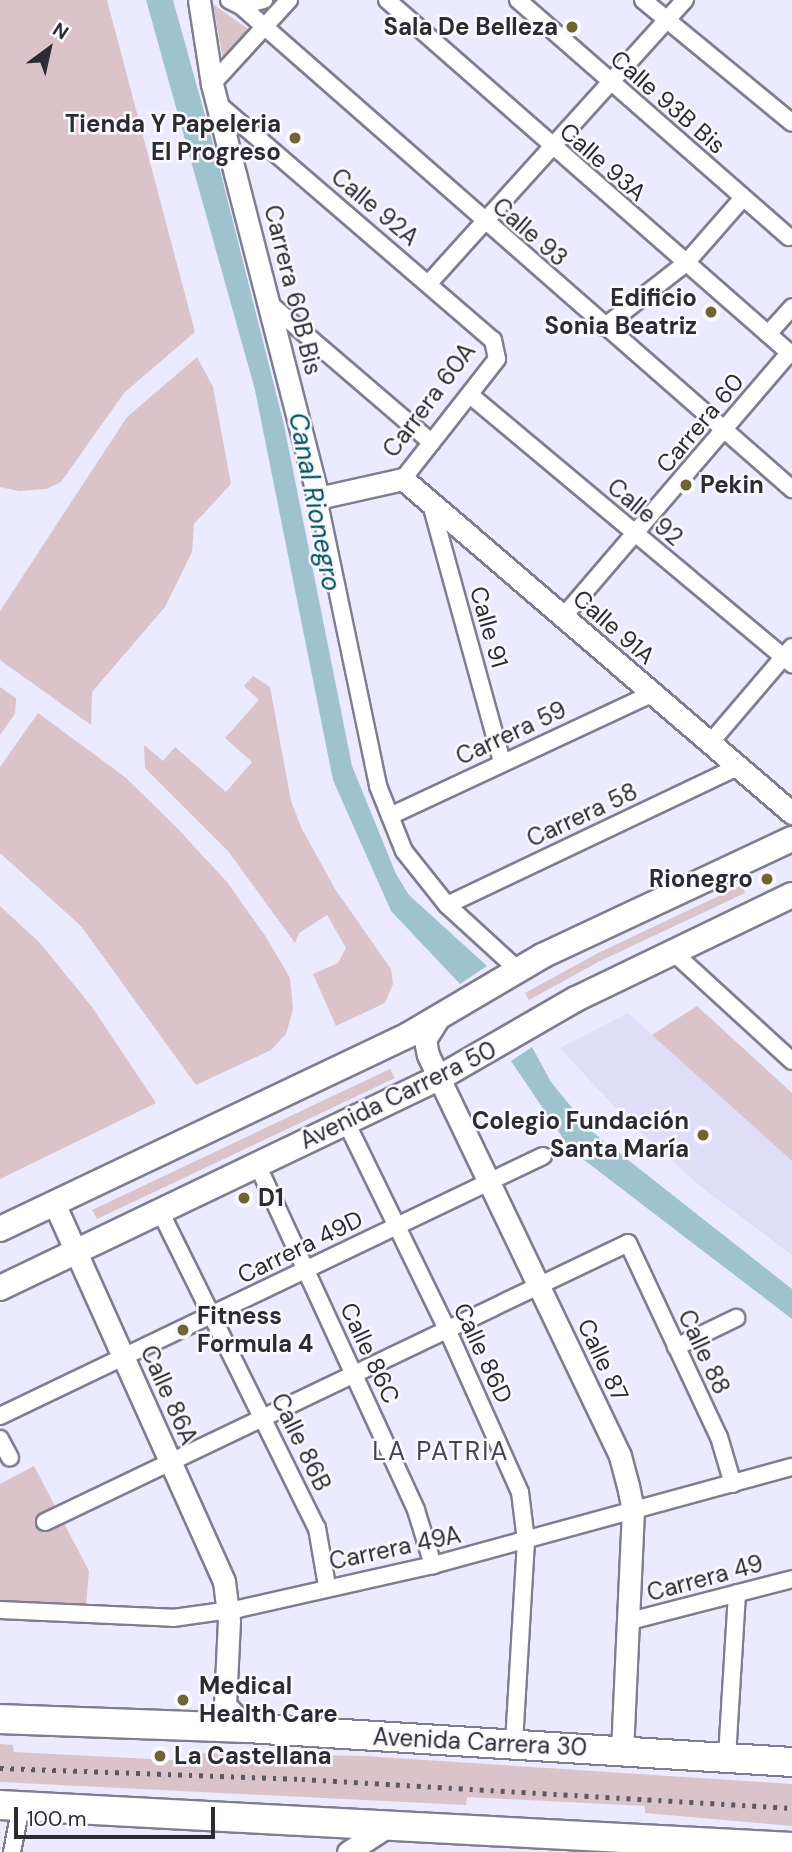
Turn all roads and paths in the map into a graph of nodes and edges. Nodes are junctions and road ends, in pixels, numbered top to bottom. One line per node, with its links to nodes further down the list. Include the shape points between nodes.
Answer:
1 (199, 0): 12 (street, Carrera 60B Bis)
2 (264, 0): 8 (street)
3 (289, 0): 10 (street)
4 (387, 0): 14 (street, Calle 93A)
5 (518, 0): 11 (street, Calle 93B Bis)
6 (643, 0): 9 (street)
7 (685, 0): 9 (street)
8 (235, 3): 10 (street, Calle 93)
9 (667, 20): 11 (street); 13 (street)
10 (265, 29): 12 (street); 16 (street, Calle 93)
11 (611, 83): 14 (street); 15 (street, Calle 93B Bis)
12 (215, 94): 19 (street, Calle 92A); 20 (street, Carrera 60B Bis)
13 (792, 123)
14 (552, 149): 16 (street); 18 (street, Calle 93A)
15 (743, 198): 17 (street, Calle 93B Bis); 18 (street)
16 (484, 222): 19 (street); 22 (street, Calle 93)
17 (789, 237)
18 (686, 263): 22 (street); 23 (street, Calle 93A)
19 (429, 283): 24 (street, Calle 92A, via 493,340)
20 (270, 304): 28 (street); 31 (street, Carrera 60B Bis)
21 (792, 307): 23 (street)
22 (604, 327): 27 (street, Calle 93)
23 (768, 334): 25 (street, Calle 93A)
24 (498, 350): 26 (street, Carrera 60A, via 497,359)
25 (791, 354): 27 (street, Carrera 60)
26 (470, 395): 28 (street, Carrera 60A); 33 (street, Calle 92)
27 (724, 431): 30 (street, Calle 93); 33 (street, Carrera 60)
28 (432, 443): 29 (street, Carrera 60A)
29 (404, 480): 31 (street, Carrera 60A); 32 (street, Calle 91A)
30 (792, 489)
31 (318, 498): 41 (street, Carrera 60B Bis, via 355,688)
32 (431, 504): 34 (street, Calle 91A); 38 (street, Calle 91)
33 (636, 534): 34 (street, Carrera 60); 35 (street, Calle 92)
34 (563, 617): 36 (street, Calle 91A)
35 (789, 656): 37 (street)
36 (652, 694): 37 (street, Calle 91A); 38 (street, Carrera 59)
37 (709, 743): 39 (street, Calle 91A)
38 (502, 761): 41 (street, Carrera 59)
39 (737, 767): 40 (street, Calle 91A); 44 (street, Carrera 58)
40 (792, 813)
41 (390, 816): 44 (street, Carrera 60B Bis, via 416,871)
42 (792, 839): 46 (main road, Avenida Carrera 50)
43 (792, 895): 45 (main road, Avenida Carrera 50)
44 (447, 905): 46 (street, Carrera 60B Bis)
45 (673, 952): 48 (street); 49 (main road, Avenida Carrera 50, via 559,1008)
46 (517, 969): 47 (main road, Avenida Carrera 50)
47 (438, 1019): 49 (street, Calle 87, via 425,1040); 54 (main road, Avenida Carrera 50)
48 (792, 1061)
49 (439, 1078): 50 (main road, Avenida Carrera 50); 53 (street, Calle 87)
50 (346, 1122): 52 (main road, Avenida Carrera 50); 56 (street, Calle 86D)
51 (543, 1156): 53 (street, Carrera 49D)
52 (257, 1164): 55 (main road, Avenida Carrera 50); 59 (street, Calle 86C)
53 (490, 1182): 56 (street, Carrera 49D); 60 (street, Calle 87)
54 (54, 1203): 57 (main road, Avenida Carrera 50); 58 (street, Calle 86A)
55 (160, 1211): 58 (main road, Avenida Carrera 50); 62 (street, Calle 86B)
56 (398, 1226): 59 (street, Carrera 49D); 64 (street, Calle 86D)
57 (0, 1229)
58 (75, 1251): 61 (main road, Avenida Carrera 50); 66 (street, Calle 86A)
59 (307, 1269): 62 (street, Carrera 49D); 67 (street, Calle 86C)
60 (539, 1285): 64 (street); 65 (street, Calle 88, via 628,1242); 75 (street, Calle 87, via 620,1456)
61 (0, 1288)
62 (213, 1314): 66 (street, Carrera 49D); 69 (street, Calle 86B)
63 (736, 1318): 65 (street)
64 (447, 1329): 67 (street); 77 (street, Calle 86D, via 513,1469)
65 (676, 1347): 74 (street, Calle 88, via 719,1437)
66 (124, 1356): 68 (street, Carrera 49D); 72 (street, Calle 86A)
67 (355, 1373): 69 (street); 78 (street, Calle 86C, via 416,1510)
68 (0, 1416)
69 (264, 1417): 72 (street); 80 (street, Calle 86B, via 317,1528)
70 (0, 1439): 71 (street)
71 (10, 1458)
72 (170, 1462): 76 (street); 83 (street, Calle 86A, via 224,1581)
73 (792, 1467): 74 (street, Carrera 49A)
74 (733, 1484): 75 (street, Carrera 49A)
75 (634, 1510): 77 (street, Carrera 49A); 84 (street, Calle 87)
76 (45, 1522)
77 (526, 1541): 78 (street, Carrera 49A); 87 (street, Calle 86D)
78 (433, 1565): 80 (street, Carrera 49A)
79 (792, 1579): 81 (street, Carrera 49)
80 (327, 1586): 83 (street, Carrera 49A)
81 (737, 1593): 84 (street, Carrera 49); 89 (street)
82 (0, 1610): 83 (street, Carrera 49A, via 173,1618)
83 (229, 1610): 86 (street, Calle 86A, via 225,1705)
84 (630, 1621): 88 (street, Calle 87)
85 (0, 1718): 86 (highway, Avenida Carrera 30)
86 (247, 1728): 87 (highway, Avenida Carrera 30)
87 (514, 1743): 88 (highway, Avenida Carrera 30)
88 (622, 1750): 89 (highway, Avenida Carrera 30)
89 (727, 1757): 90 (highway, Avenida Carrera 30)
90 (792, 1762)
91 (11, 1805): 92 (highway); 95 (street)
92 (385, 1828): 93 (highway); 96 (street)
93 (689, 1846): 94 (highway)
94 (792, 1847)
95 (12, 1852)
96 (348, 1852)

